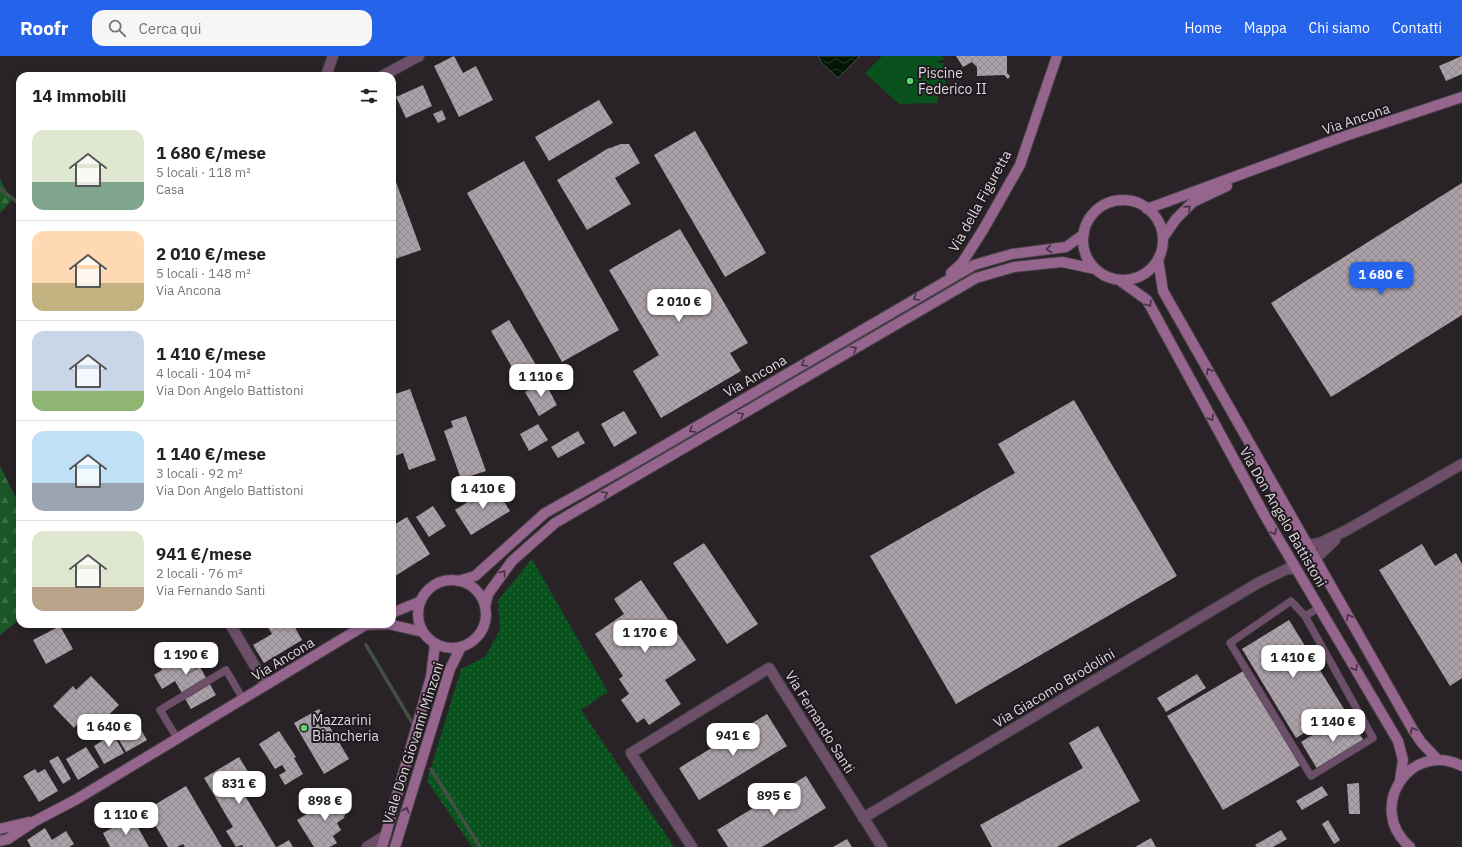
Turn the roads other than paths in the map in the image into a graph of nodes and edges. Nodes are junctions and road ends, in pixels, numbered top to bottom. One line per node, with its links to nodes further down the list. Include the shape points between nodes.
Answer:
1 (333, 56): 4 (street)
2 (419, 56): 5 (street)
3 (1057, 56): 14 (main road, Via della Figuretta, via 1020,165 962,263)
4 (327, 72)
5 (389, 72)
6 (1462, 97): 7 (main road, Via Ancona)
7 (1259, 168): 8 (main road, Via Ancona); 10 (main road, Via Ancona, one-way to 7, via 1176,219 1193,202)
8 (1147, 208): 9 (main road, via 1127,201 1105,205 1091,216); 10 (main road, via 1158,222)
9 (1084, 234): 12 (main road, via 1085,253); 14 (main road, Via Ancona, one-way to 14, via 1066,247 1012,254 974,265)
10 (1163, 238): 11 (main road, Via Ancona)
11 (1158, 259): 13 (main road, Via Ancona, via 1142,276); 17 (main road, Via Don Angelo Battistoni, one-way to 11, via 1163,291)
12 (1095, 269): 13 (main road, Via Ancona); 24 (main road, Via Ancona, one-way to 12, via 488,594 512,561 555,523 976,278 1014,267 1062,262)
13 (1119, 280): 18 (main road, Via Don Angelo Battistoni, one-way to 18, via 1147,300)
14 (940, 284): 21 (main road, Via Ancona, one-way to 21, via 545,513 475,576)
15 (1462, 464): 16 (street)
16 (1347, 530): 17 (street, via 1320,543); 19 (street)
17 (1308, 545): 19 (main road, Via Don Angelo Battistoni)
18 (1288, 556): 20 (main road, Via Don Angelo Battistoni); 22 (street, Via Giacomo Brodolini)
19 (1316, 558): 37 (main road, Via Don Angelo Battistoni, one-way to 19, via 1413,730)
20 (1296, 569): 22 (street, Via Giacomo Brodolini, via 1287,569); 25 (main road, Via Don Angelo Battistoni)
21 (458, 581): 23 (main road, via 436,584); 24 (main road, via 473,587)
22 (1258, 583): 40 (street, Via Giacomo Brodolini)
23 (421, 601): 26 (main road); 31 (main road, via 418,617)
24 (485, 607): 33 (main road, via 486,622 479,635 468,645)
25 (1319, 608): 27 (lane); 39 (main road, Via Don Angelo Battistoni, one-way to 39, via 1398,741 1403,760)
26 (396, 611)
27 (1305, 616): 27 (lane, via 1291,601 1230,643 1311,776 1373,738)
28 (396, 626): 31 (main road, Via Ancona)
29 (232, 628): 34 (street)
30 (359, 628): 34 (main road, Via Ancona)
31 (423, 632): 32 (main road)
32 (435, 644): 33 (main road, via 452,649); 43 (main road, Viale Don Giovanni Minzoni, via 431,677)
33 (461, 647): 48 (main road, Viale Don Giovanni Minzoni, one-way to 33, via 450,670)
34 (266, 685): 35 (main road, Via Ancona)
35 (243, 699): 36 (main road, Via Ancona); 36 (lane, via 226,670 160,710)
36 (177, 738): 41 (main road, Via Ancona)
37 (1438, 760): 38 (main road, Via Don Angelo Battistoni); 39 (main road, Via Don Angelo Battistoni, via 1410,770)
38 (1462, 765)
39 (1400, 780): 45 (main road, Via Don Angelo Battistoni, via 1393,794 1391,809)
40 (863, 818): 49 (street, Via Fernando Santi, via 769,668 631,753); 50 (street, Via Fernando Santi)
41 (35, 821): 42 (main road); 44 (main road, Via Ancona)
42 (0, 829)
43 (386, 835): 46 (street); 47 (main road, Viale Don Giovanni Minzoni)
44 (3, 841)
45 (1399, 842): 51 (main road, Via Don Angelo Battistoni)
46 (367, 847)
47 (382, 847)
48 (394, 847)
49 (692, 847)
50 (882, 847)
51 (1410, 847)

